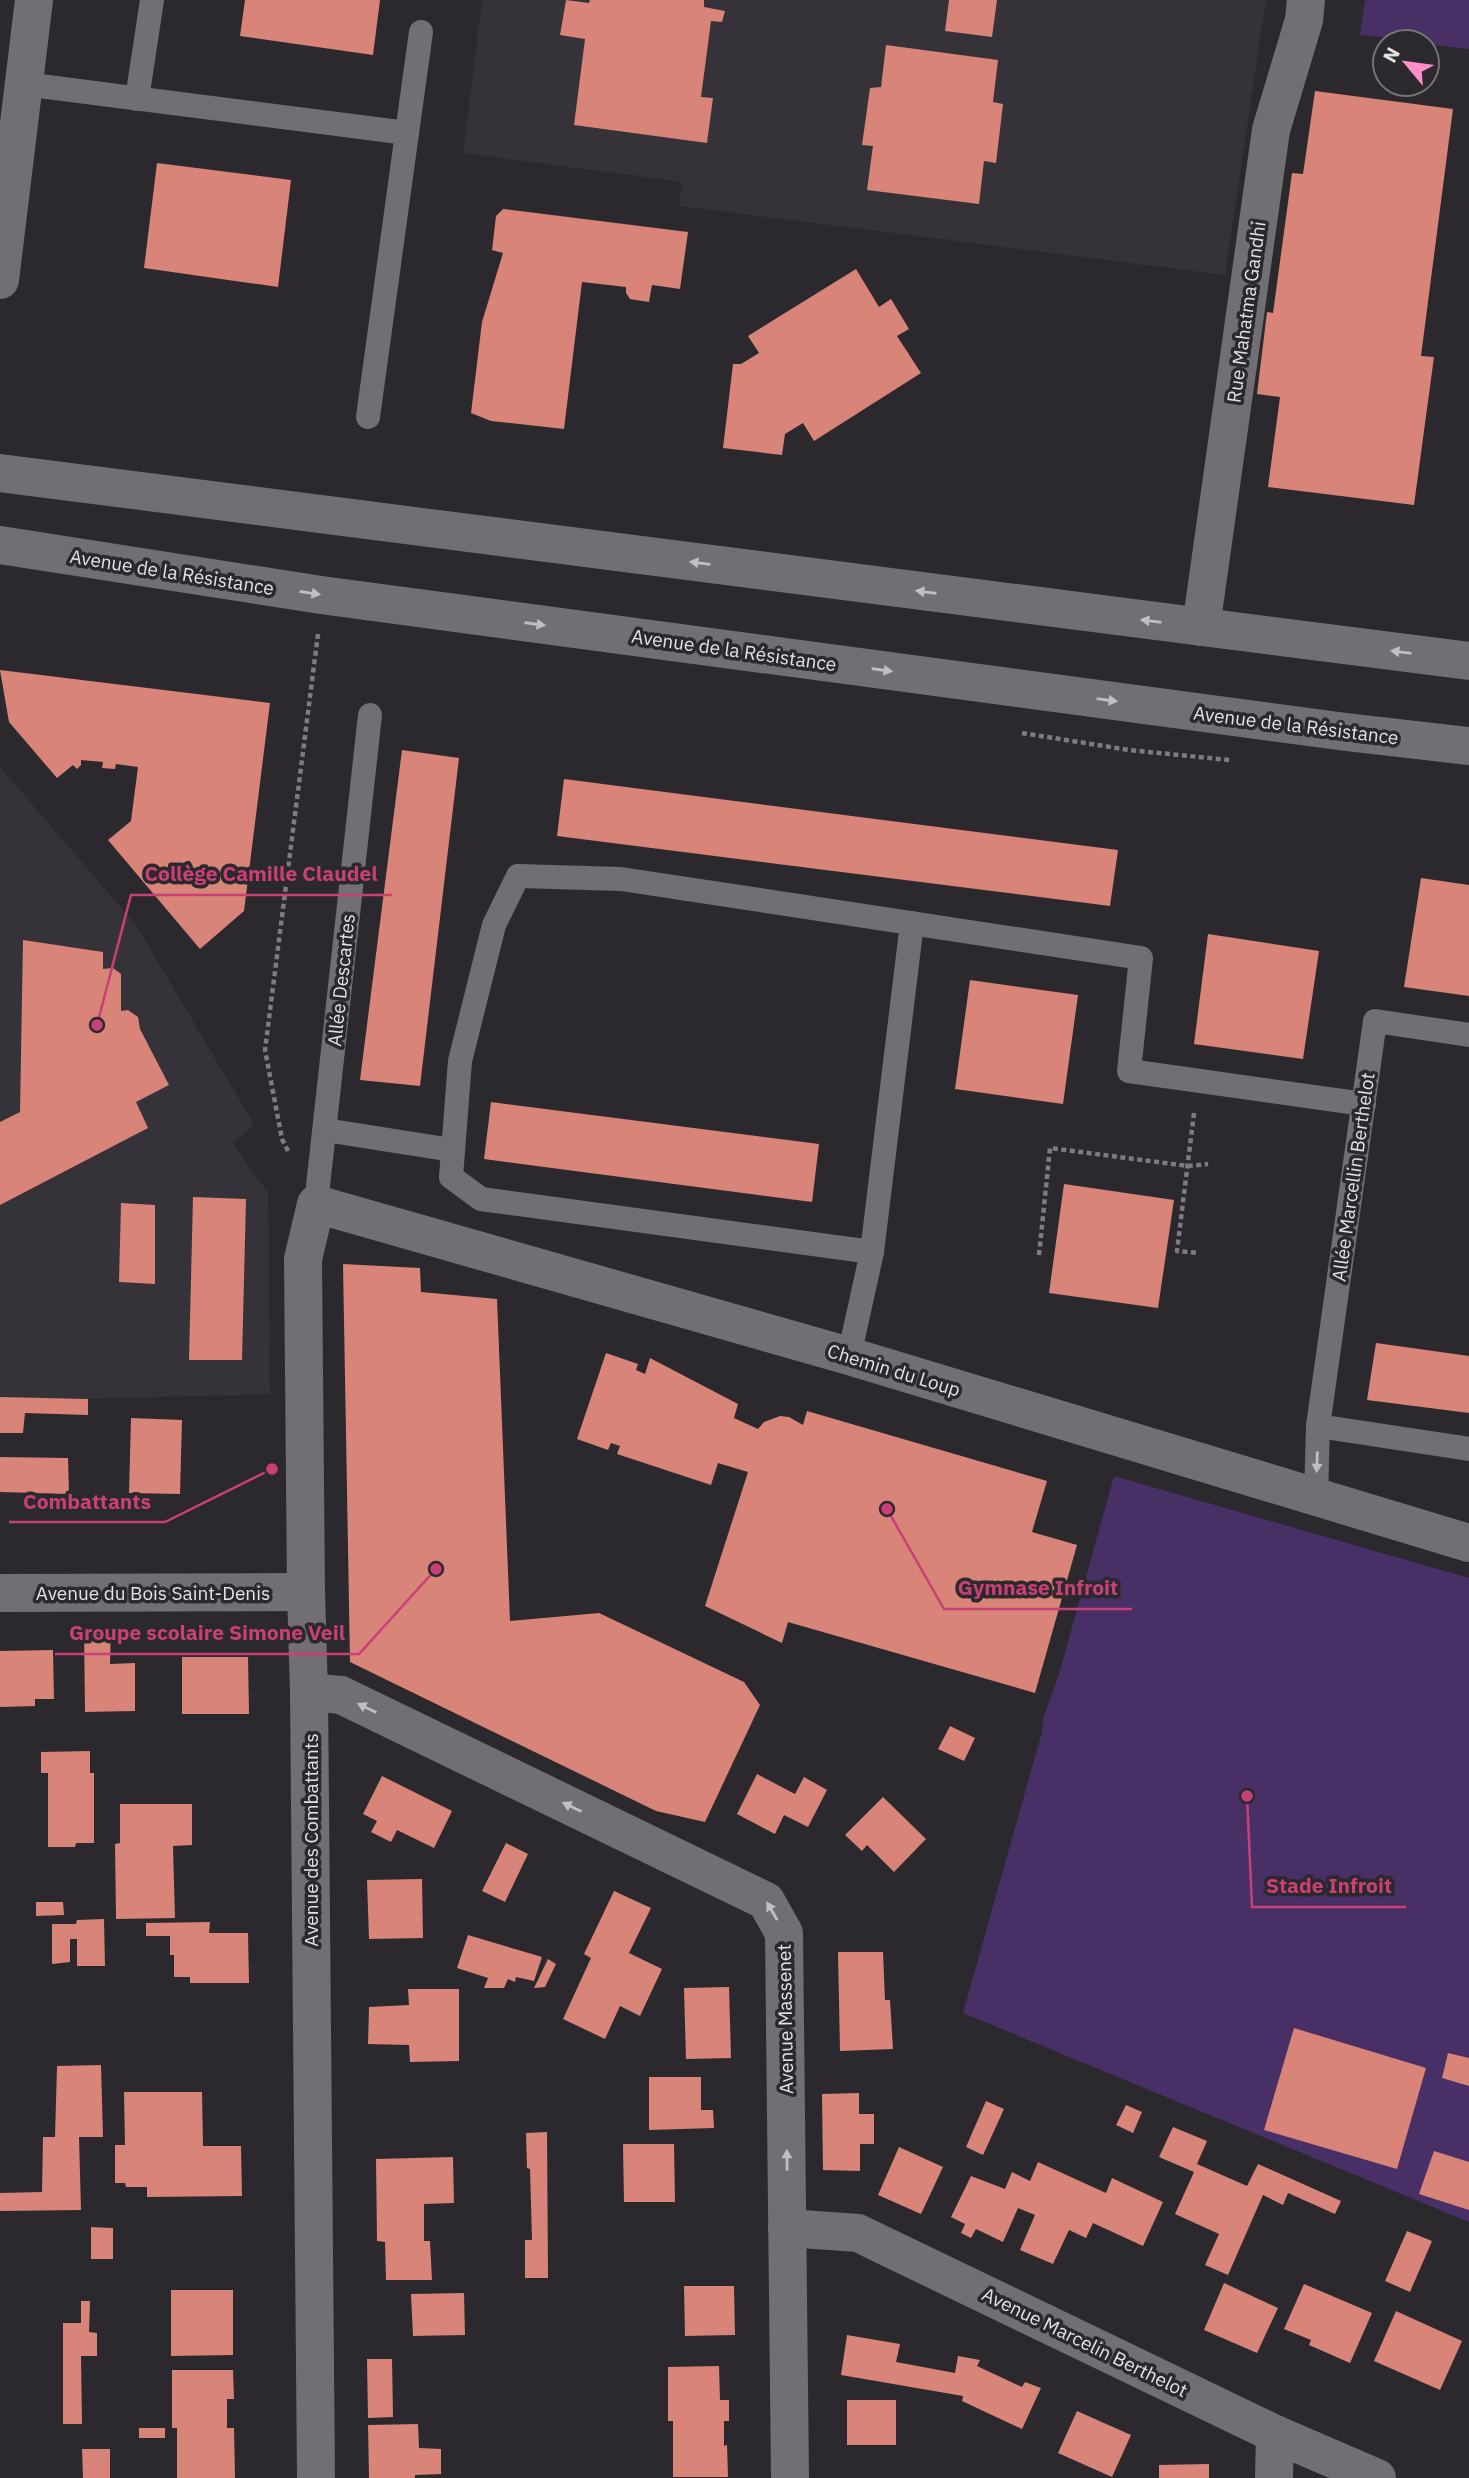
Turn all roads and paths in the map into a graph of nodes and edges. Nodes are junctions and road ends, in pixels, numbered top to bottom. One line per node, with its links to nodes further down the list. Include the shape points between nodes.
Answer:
1 (34, 0): 5 (street)
2 (152, 0): 6 (lane)
3 (1306, 0): 13 (street, Rue Mahatma Gandhi, via 1271,130)
4 (421, 32): 7 (lane)
5 (24, 84): 6 (lane); 8 (street)
6 (137, 99): 7 (lane)
7 (407, 133): 9 (lane)
8 (0, 280)
9 (368, 417)
10 (0, 473): 13 (street, one-way to 10)
11 (0, 545): 12 (street, Avenue de la Résistance, one-way to 12)
12 (321, 595): 16 (street, Avenue de la Résistance, one-way to 16); 25 (path, via 265,1050 282,1139)
13 (1201, 627): 14 (street, one-way to 13)
14 (1469, 661)
15 (370, 715): 21 (lane, Allée Descartes)
16 (1469, 746)
17 (912, 923): 19 (lane, via 1141,958 1129,1071); 22 (lane, via 621,879 518,876 494,925 460,1061); 26 (lane)
18 (1469, 1035): 20 (lane, Allée Marcellin Berthelot, via 1375,1021)
19 (1198, 1081): 20 (lane); 24 (path)
20 (1364, 1104): 30 (lane, Allée Marcellin Berthelot)
21 (325, 1130): 22 (lane); 25 (lane, Allée Descartes)
22 (452, 1150): 26 (lane, via 451,1177 481,1199)
23 (1208, 1164): 24 (path)
24 (1188, 1166): 27 (path, via 1177,1251); 28 (path, via 1051,1148)
25 (316, 1204): 29 (street, Chemin du Loup); 34 (street, Avenue des Combattants, via 303,1259)
26 (872, 1252): 29 (lane)
27 (1198, 1253)
28 (1039, 1255)
29 (849, 1356): 32 (street, Chemin du Loup)
30 (1318, 1426): 31 (lane); 32 (lane, Allée Marcellin Berthelot, one-way to 32)
31 (1469, 1449)
32 (1315, 1497): 33 (street, Chemin du Loup)
33 (1469, 1543)
34 (306, 1592): 35 (street, Avenue du Bois Saint-Denis); 36 (street, Avenue des Combattants)
35 (0, 1593)
36 (309, 1692): 37 (street, Avenue Massenet, one-way to 36, via 784,1933 766,1900 341,1695); 39 (street, Avenue des Combattants)
37 (787, 2228): 38 (street, Avenue Marcelin Berthelot, via 858,2233); 40 (street, Avenue Massenet)
38 (1275, 2434): 41 (street); 42 (street, Avenue Marcelin Berthelot)
39 (316, 2478)
40 (790, 2478)
41 (1274, 2478)
42 (1377, 2478)

